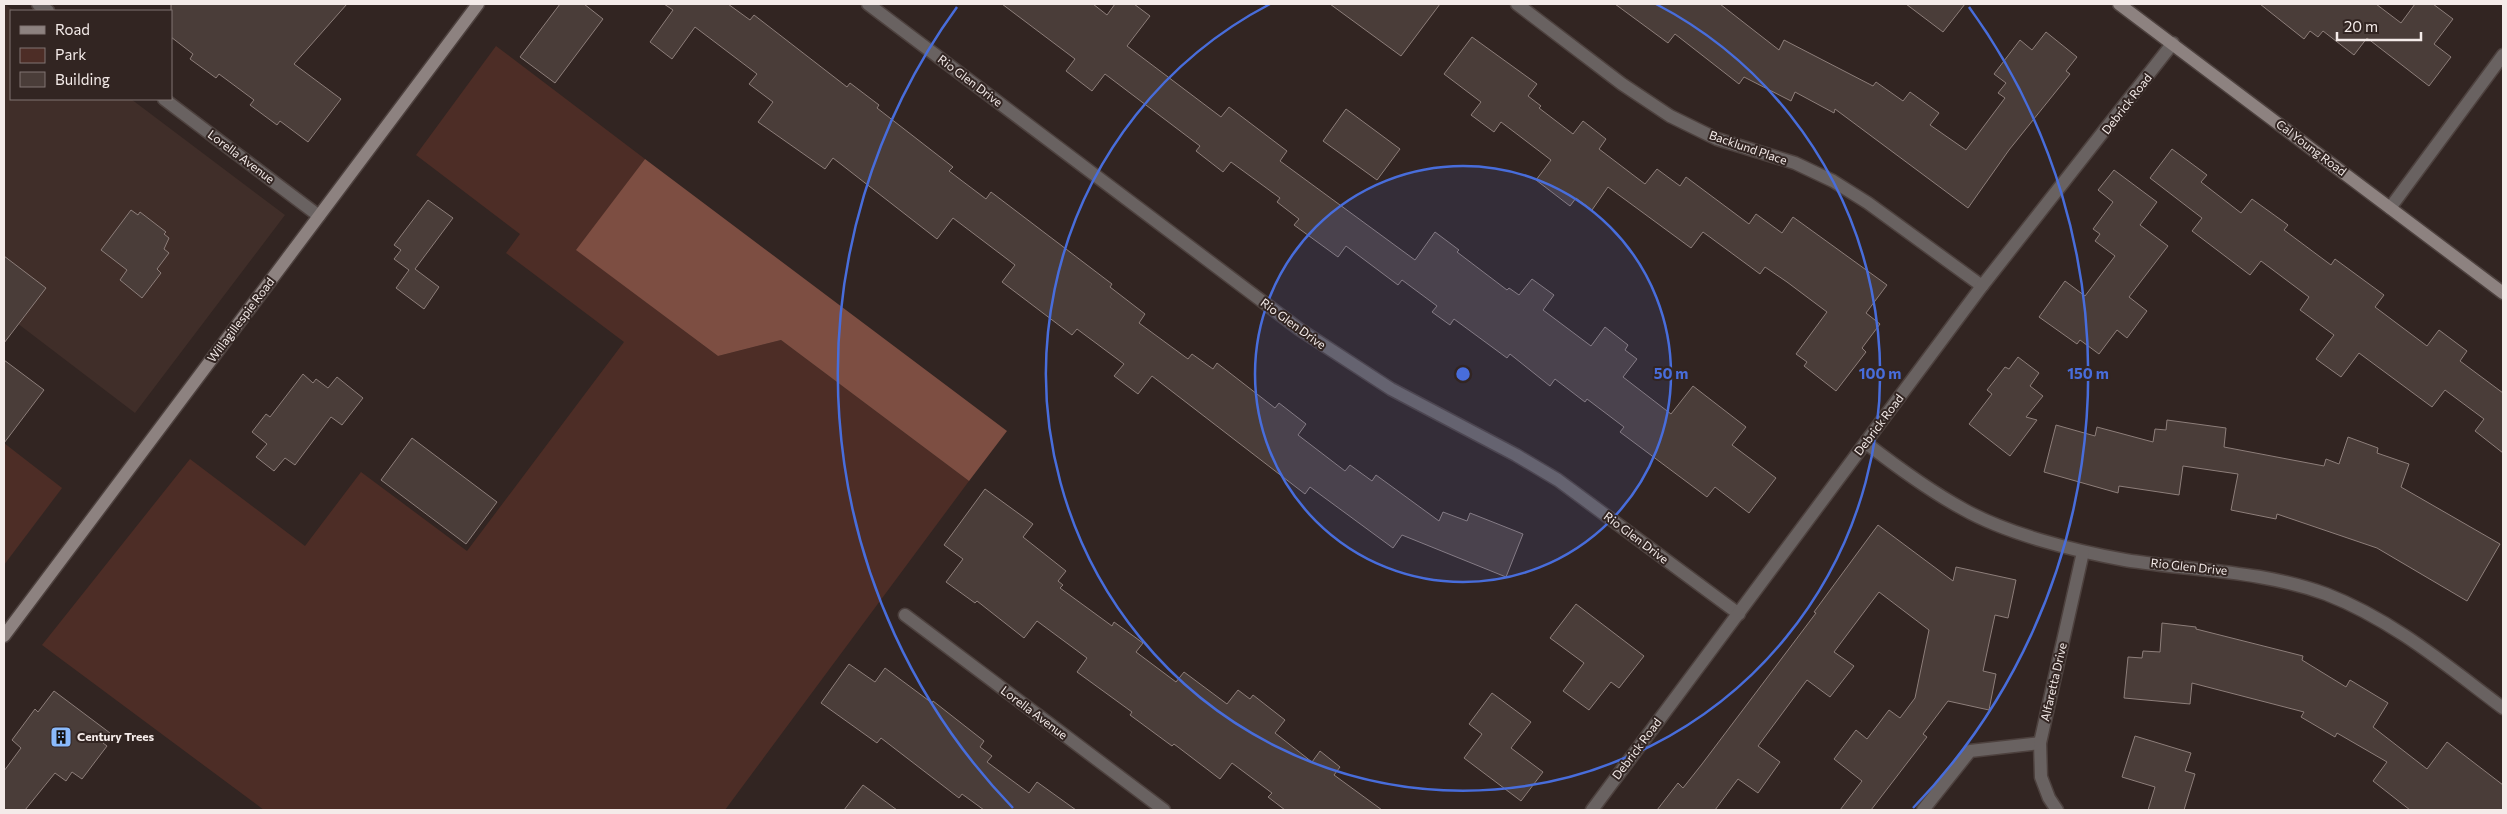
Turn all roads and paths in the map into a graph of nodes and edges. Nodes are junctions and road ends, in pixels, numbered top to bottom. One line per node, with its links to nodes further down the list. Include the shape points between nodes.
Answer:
1 (478, 4): 9 (main road, Willagillespie Road)
2 (868, 4): 14 (street, Rio Glen Drive, via 1299,329 1391,390 1558,480)
3 (1517, 4): 10 (street, Backlund Place, via 1622,84 1662,110 1717,139 1795,164 1833,181)
4 (2118, 4): 5 (main road, Cal Young Road)
5 (2172, 43): 8 (main road, Cal Young Road); 10 (street, Debrick Road)
6 (2503, 56): 8 (street)
7 (165, 100): 9 (street, Lorella Avenue)
8 (2390, 208): 11 (main road, Cal Young Road)
9 (319, 216): 16 (main road, Willagillespie Road)
10 (1982, 286): 12 (street, Debrick Road)
11 (2503, 293)
12 (1866, 443): 13 (street, Rio Glen Drive, via 1911,477 1964,510 2009,529); 14 (street, Debrick Road)
13 (2083, 552): 17 (street, Rio Glen Drive, via 2239,572 2325,594 2387,623); 18 (street, Alfaretta Drive)
14 (1739, 614): 20 (street, Debrick Road)
15 (905, 615): 19 (street, Lorella Avenue)
16 (4, 636)
17 (2503, 708)
18 (2040, 743): 21 (street, via 1970,750); 22 (street, Alfaretta Drive, via 2041,777)
19 (1164, 810)
20 (1592, 810)
21 (1923, 810)
22 (2057, 810)

